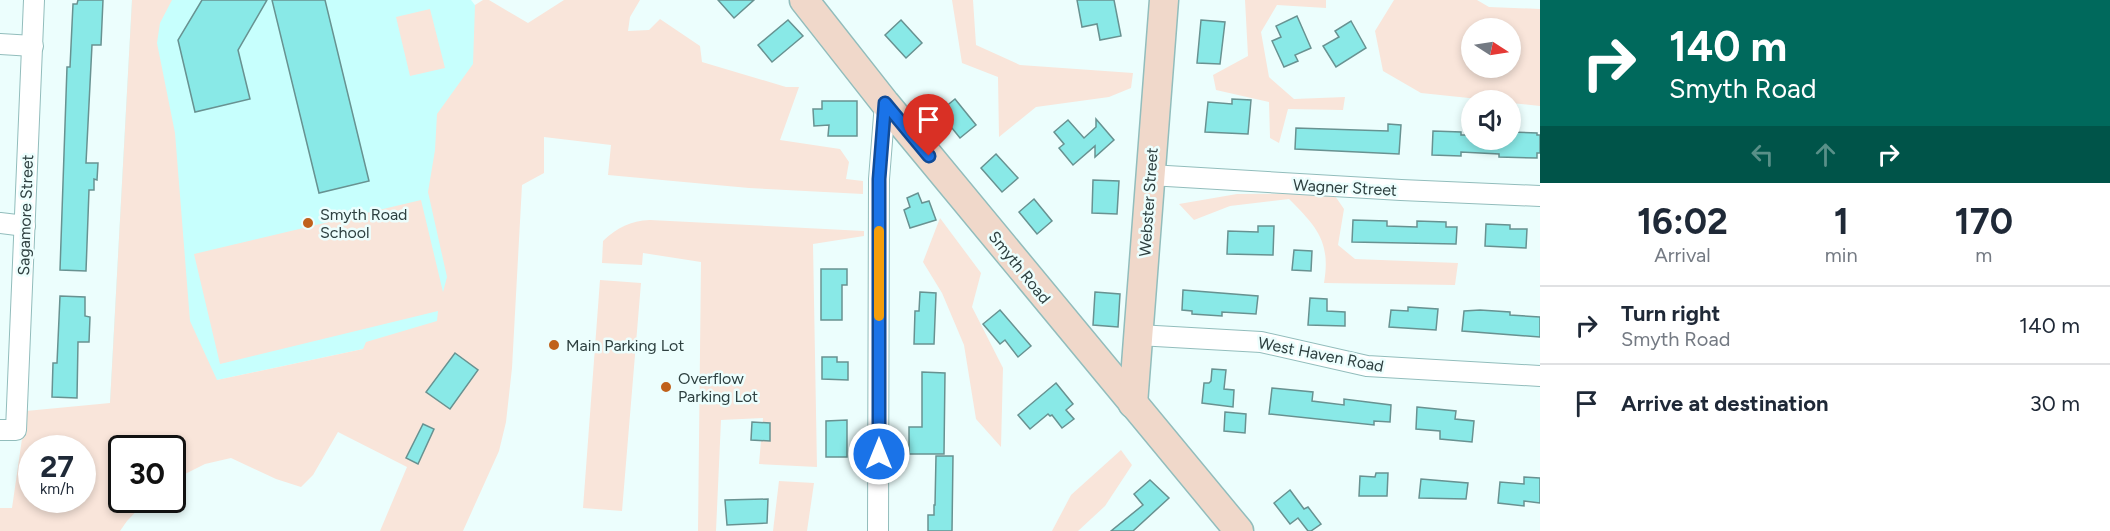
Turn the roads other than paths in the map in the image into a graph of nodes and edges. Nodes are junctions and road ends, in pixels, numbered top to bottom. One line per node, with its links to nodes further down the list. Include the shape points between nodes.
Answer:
1 (34, 0): 5 (street, Sagamore Street)
2 (804, 0): 6 (street, Smyth Road)
3 (1164, 0): 7 (street, Webster Street)
4 (0, 44): 5 (street)
5 (33, 46): 10 (street, Sagamore Street)
6 (885, 103): 13 (street, Smyth Road); 15 (street, via 879,179)
7 (1150, 175): 8 (street, Wagner Street); 11 (street, Webster Street)
8 (1540, 196)
9 (0, 223): 10 (street)
10 (25, 226): 14 (street, Sagamore Street)
11 (1138, 335): 12 (street, West Haven Road, via 1261,342 1367,366); 13 (street, Webster Street)
12 (1540, 376)
13 (1133, 404): 16 (street, Smyth Road)
14 (8, 430)
15 (878, 531)
16 (1239, 531)

